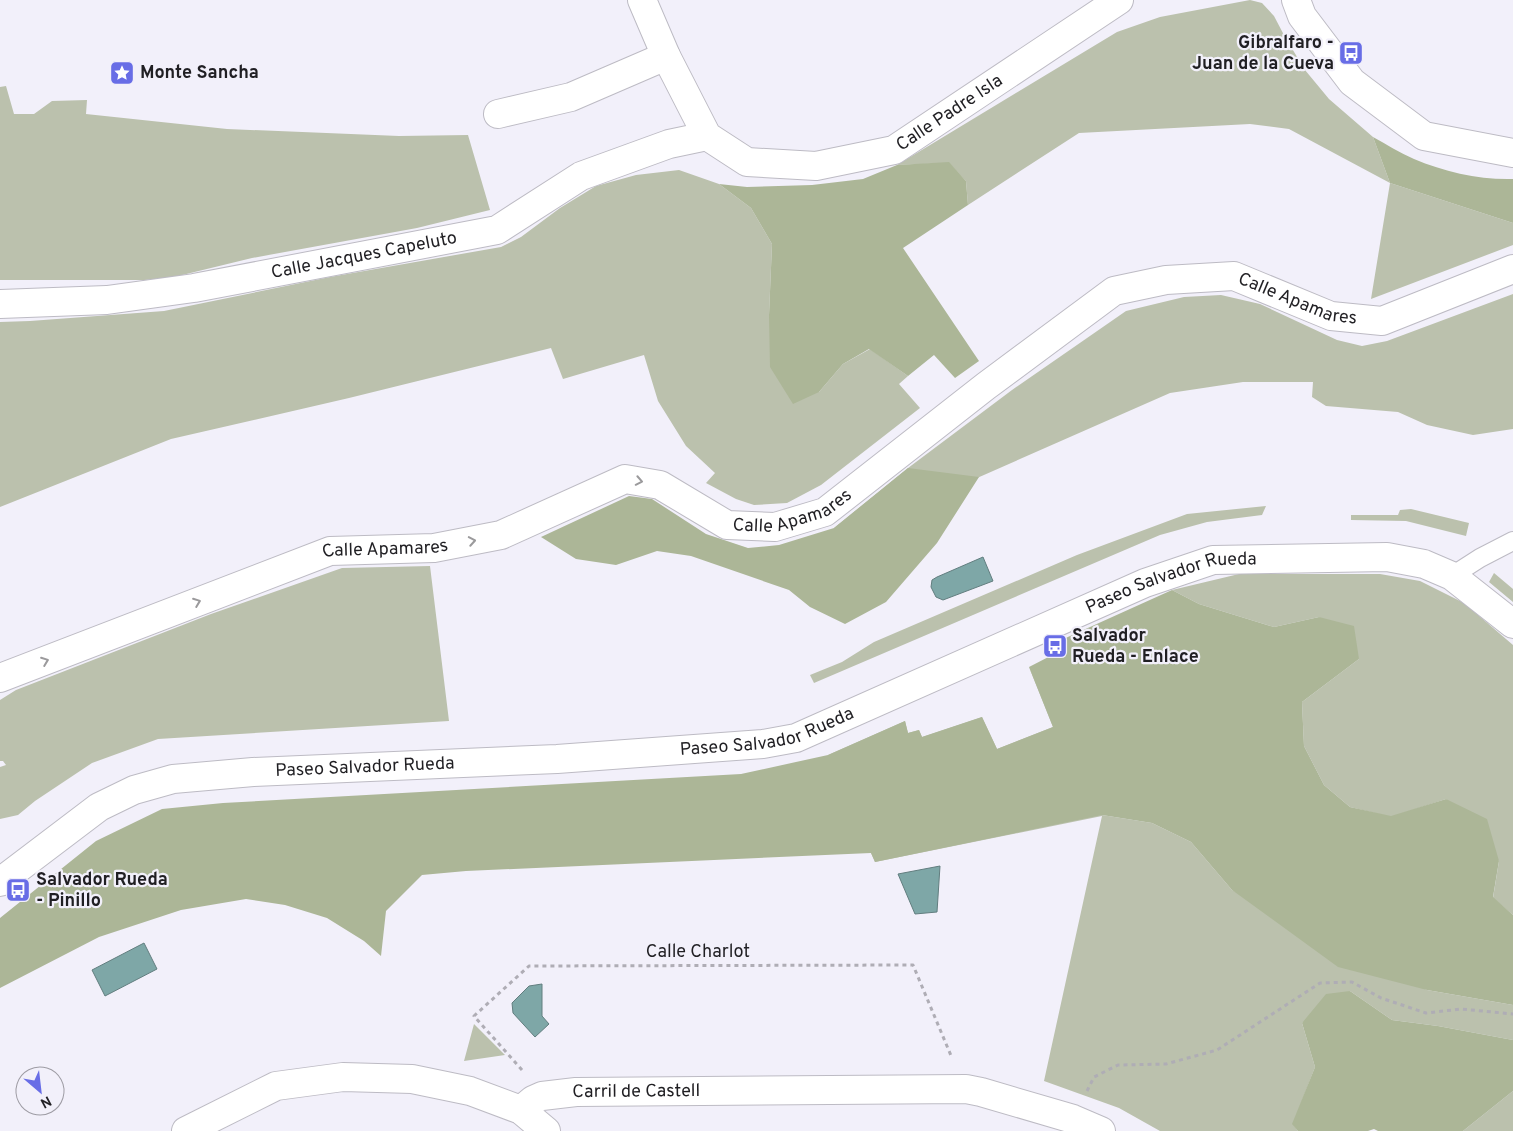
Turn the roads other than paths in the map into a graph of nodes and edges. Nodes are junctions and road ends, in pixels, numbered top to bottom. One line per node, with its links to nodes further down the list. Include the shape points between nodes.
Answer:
1 (642, 0): 4 (street)
2 (1119, 0): 6 (street, Calle Padre Isla, via 894,150 816,166 746,162)
3 (1296, 0): 7 (street, via 1302,16 1352,82 1424,136)
4 (666, 56): 5 (street, via 571,97); 6 (street)
5 (498, 114)
6 (707, 136): 9 (street, Calle Jacques Capeluto, via 669,144 581,176 497,230 194,288 107,300)
7 (1513, 153)
8 (1513, 269): 13 (street, Calle Apamares, one-way to 8, via 330,550 434,548 501,536 626,479 660,485 727,525 775,527 825,512 1114,290 1166,280 1234,276 1331,316 1382,321)
9 (0, 304)
10 (1513, 541): 11 (lane)
11 (1452, 576): 12 (street, Paseo Salvador Rueda); 14 (street, Paseo Salvador Rueda, via 1424,564 1387,557 1213,560 1137,587 796,738 763,744 557,759 253,772 173,779 134,790 99,807)
12 (1513, 624)
13 (0, 678)
14 (0, 882)
15 (532, 1103): 16 (street, Carril de Castell, via 412,1079 343,1077 276,1086); 17 (street); 18 (street, Carril de Castell, via 576,1092 966,1089 1073,1119)
16 (186, 1131)
17 (546, 1131)
18 (1101, 1131)

